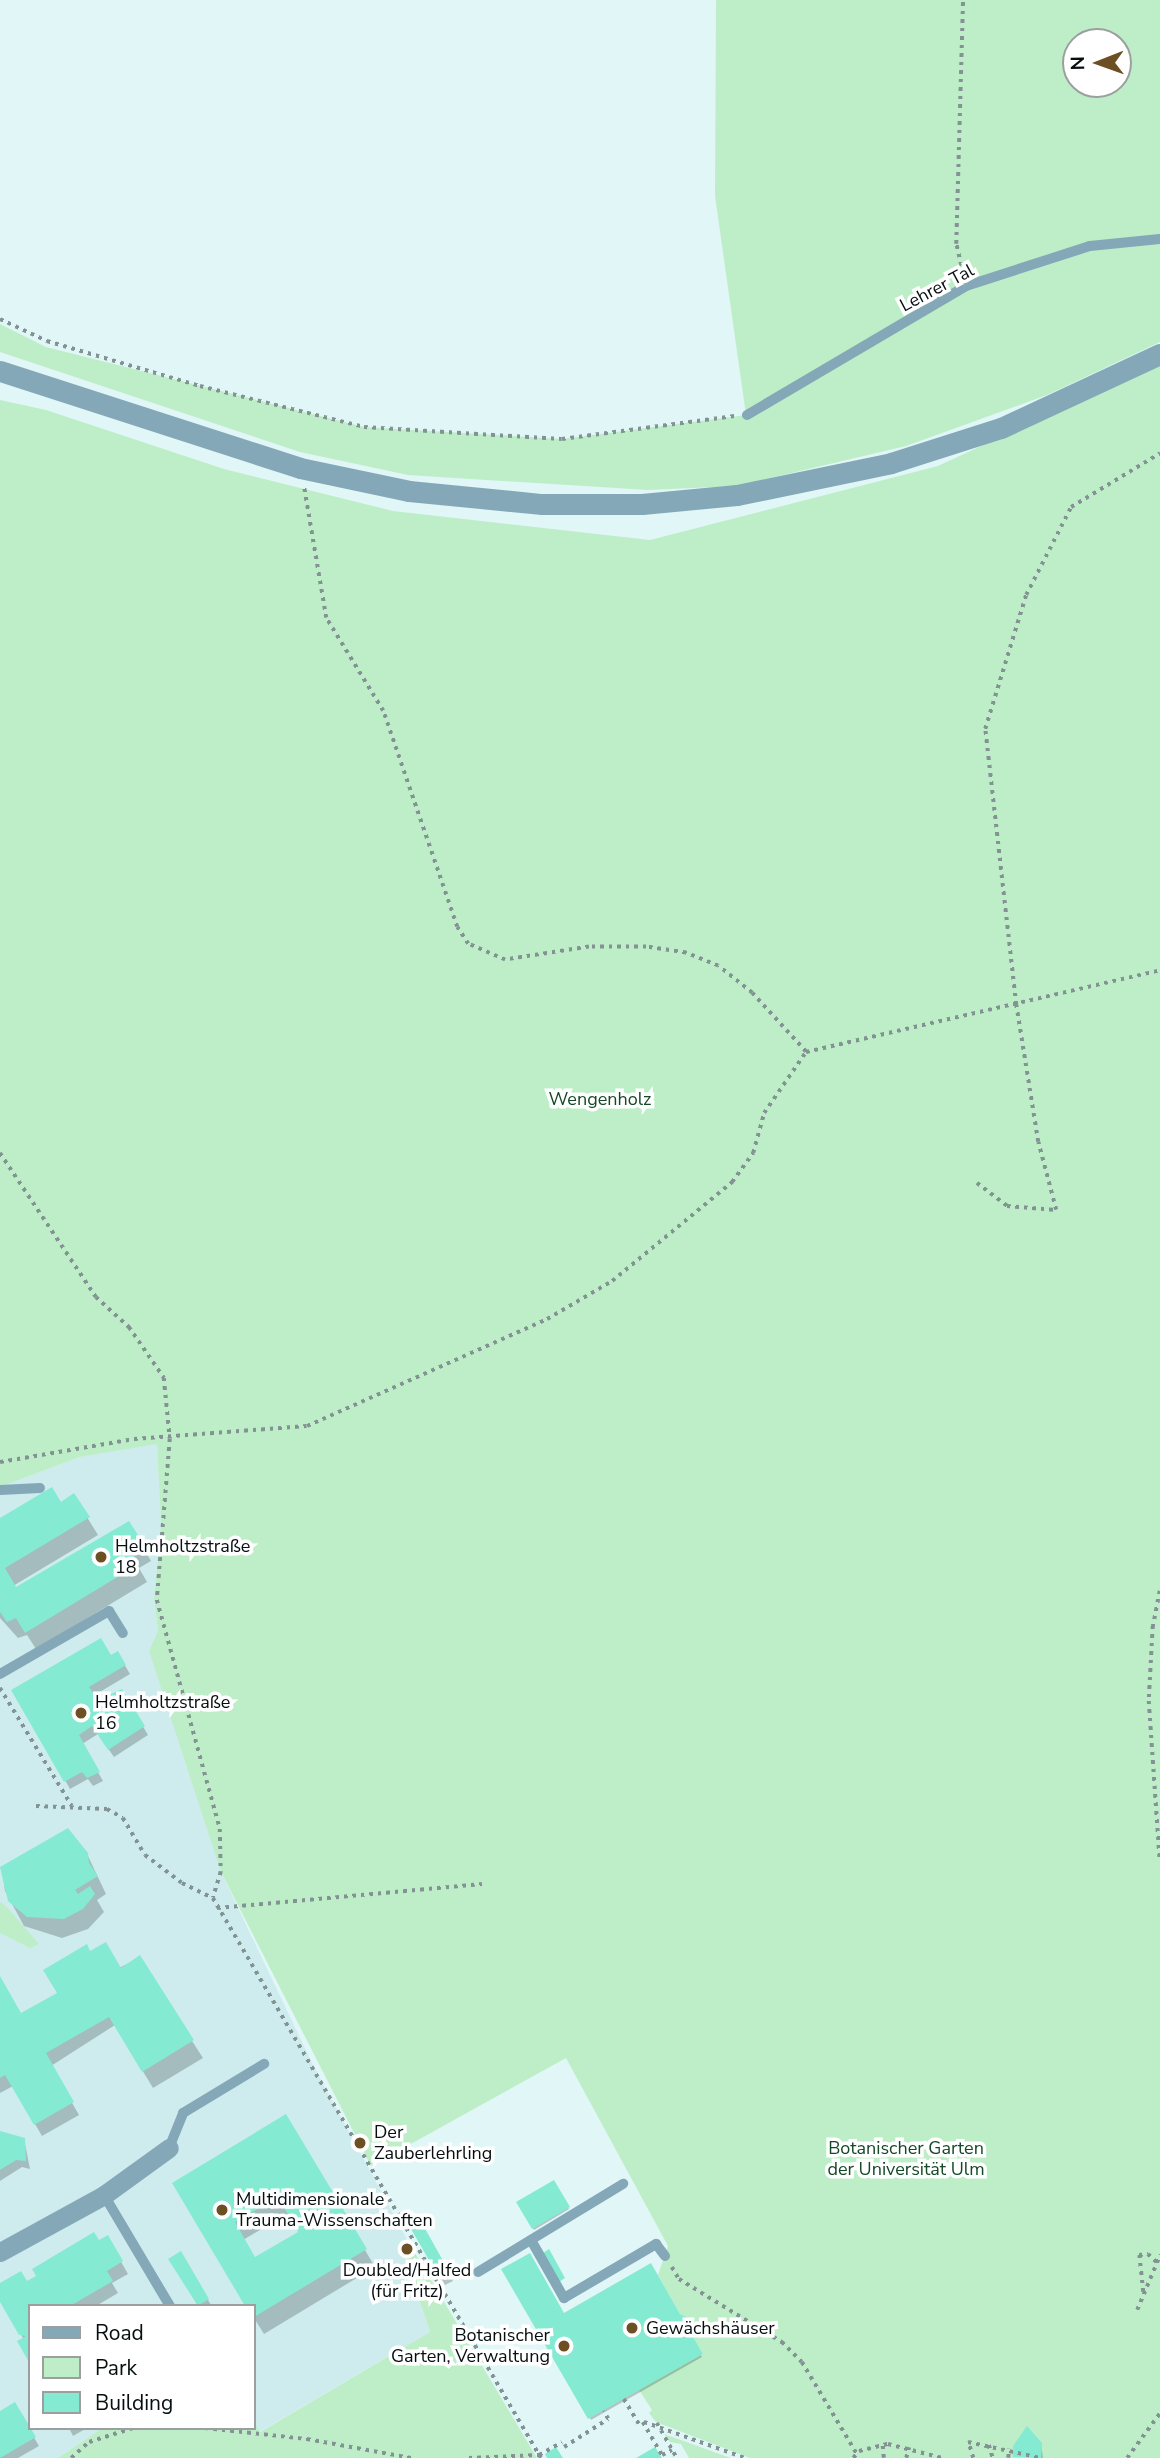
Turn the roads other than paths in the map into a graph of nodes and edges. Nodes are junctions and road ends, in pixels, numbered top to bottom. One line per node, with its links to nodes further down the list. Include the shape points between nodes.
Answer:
1 (1160, 239): 4 (lane, Lehrer Tal, via 1090,246 967,286)
2 (1160, 354): 3 (street, via 1001,428 891,463 737,495 642,504 542,504 410,491 300,468)
3 (0, 371)
4 (747, 415)
5 (40, 1488): 6 (lane)
6 (0, 1490)
7 (123, 1633): 8 (lane, via 109,1611)
8 (0, 1674)
9 (264, 2064): 10 (lane, via 183,2113)
10 (169, 2148): 12 (street)
11 (623, 2184): 13 (lane)
12 (104, 2195): 14 (street); 17 (lane)
13 (531, 2240): 15 (lane, via 564,2298 656,2244); 16 (lane)
14 (0, 2252)
15 (665, 2256)
16 (478, 2272)
17 (169, 2304)

